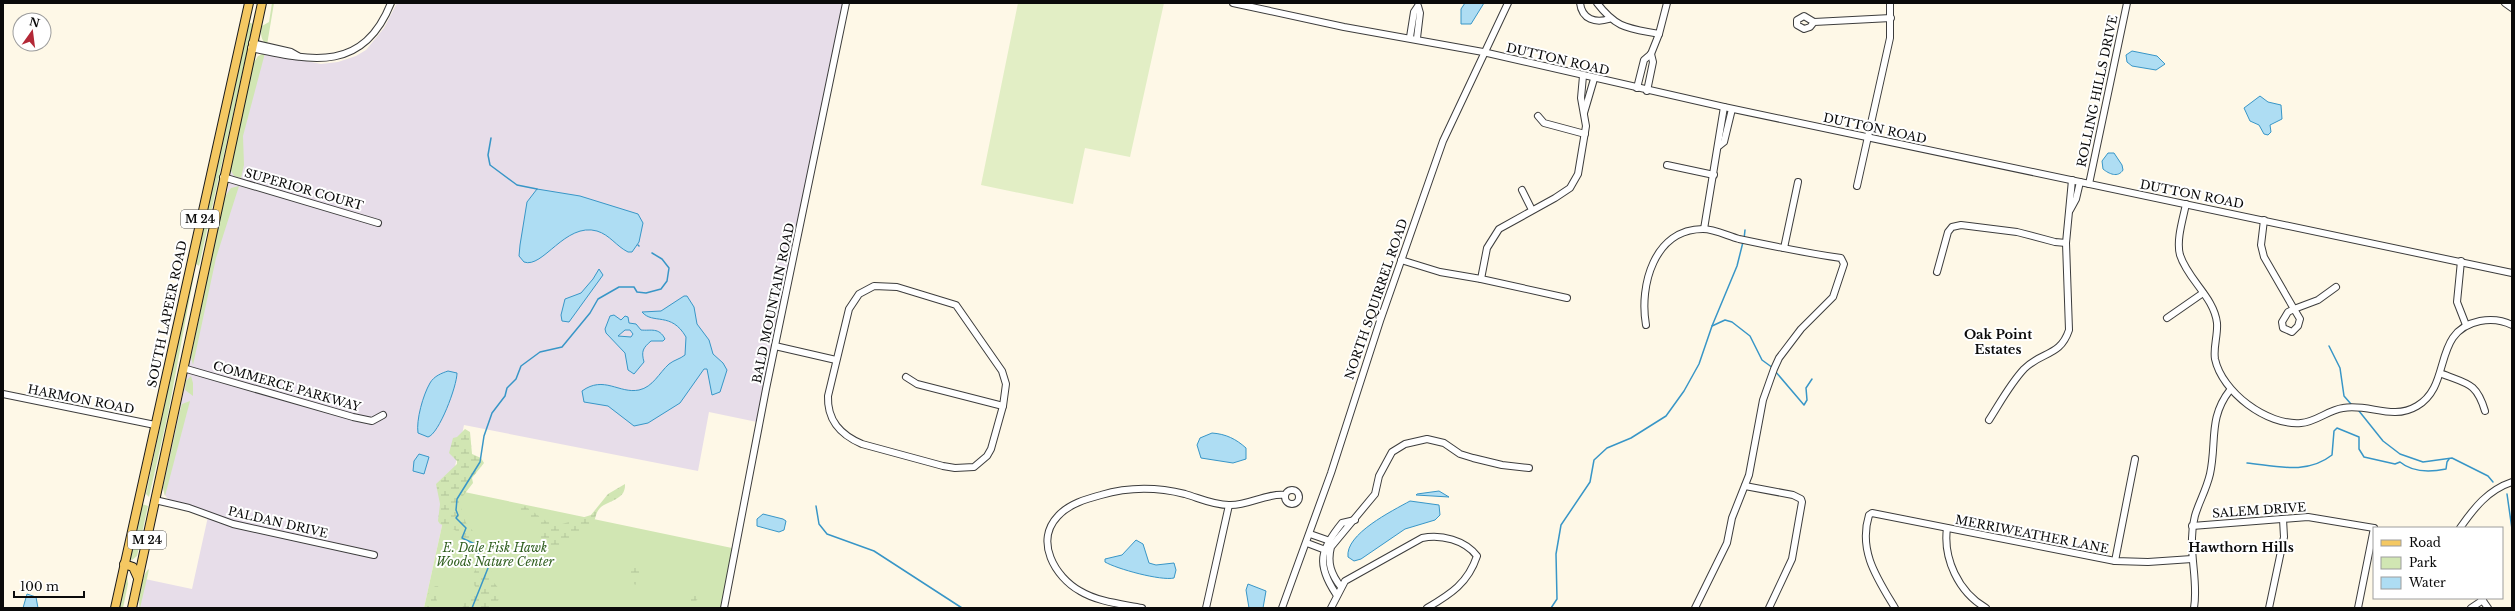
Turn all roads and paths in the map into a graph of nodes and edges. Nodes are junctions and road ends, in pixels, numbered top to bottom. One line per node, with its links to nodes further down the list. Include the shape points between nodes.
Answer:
1 (262, 3): 16 (main road, M 24)
2 (391, 3): 21 (street, via 375,33 354,51 324,59 290,56)
3 (846, 3): 68 (street, BALD MOUNTAIN ROAD)
4 (1233, 3): 20 (street, DUTTON ROAD, via 1344,27)
5 (1508, 3): 22 (street, NORTH SQUIRREL ROAD)
6 (1580, 3): 17 (street, via 1584,14 1592,20 1599,22)
7 (1597, 3): 17 (street)
8 (1667, 3): 19 (street)
9 (1890, 3): 15 (street)
10 (2127, 3): 41 (street, ROLLING HILLS DRIVE)
11 (2505, 3): 14 (street)
12 (1418, 4): 20 (street, via 1414,12)
13 (248, 6): 16 (main road, via 250,17); 56 (main road, SOUTH LAPEER ROAD / M 24)
14 (2512, 8)
15 (1891, 18): 18 (street); 33 (street, via 1890,38)
16 (258, 19): 21 (main road, M 24)
17 (1609, 19): 19 (street, via 1624,27)
18 (1814, 22)
19 (1659, 34): 23 (street)
20 (1413, 38): 22 (street, DUTTON ROAD)
21 (252, 46): 37 (main road, M 24)
22 (1483, 52): 24 (street, DUTTON ROAD); 54 (street, NORTH SQUIRREL ROAD, via 1443,141)
23 (1651, 54): 26 (street, via 1644,60); 27 (street, via 1653,62)
24 (1583, 76): 25 (street, DUTTON ROAD); 30 (street, via 1581,98)
25 (1594, 79): 26 (street, DUTTON ROAD); 30 (street)
26 (1636, 88): 27 (street, DUTTON ROAD)
27 (1647, 90): 28 (street, DUTTON ROAD)
28 (1724, 108): 29 (street, DUTTON ROAD); 34 (street)
29 (1732, 109): 33 (street, DUTTON ROAD); 34 (street, via 1724,142)
30 (1584, 113): 32 (street)
31 (1538, 116): 32 (street, via 1544,123)
32 (1585, 134): 47 (street, via 1578,174 1570,188)
33 (1868, 138): 38 (street, DUTTON ROAD); 42 (street)
34 (1719, 146): 36 (street)
35 (1667, 165): 36 (street)
36 (1714, 175): 51 (street)
37 (223, 177): 50 (street, SUPERIOR COURT); 59 (main road, M 24)
38 (2072, 180): 40 (street, DUTTON ROAD); 44 (street)
39 (1798, 182): 53 (street)
40 (2080, 182): 41 (street, DUTTON ROAD); 45 (street)
41 (2089, 184): 46 (street, DUTTON ROAD)
42 (1857, 186)
43 (1522, 190): 47 (street)
44 (2068, 198): 45 (street); 48 (street)
45 (2076, 199): 48 (street)
46 (2186, 204): 49 (street, DUTTON ROAD); 62 (street, via 2180,254)
47 (1532, 210): 60 (street, via 1498,229 1487,248)
48 (2070, 210): 52 (street)
49 (2264, 220): 55 (street, DUTTON ROAD); 61 (street, via 2261,245 2264,257 2294,309 2318,300)
50 (378, 223)
51 (1704, 229): 53 (street); 65 (street, via 1682,233 1658,251 1650,270 1646,294)
52 (2066, 243): 58 (street, via 2018,232 1961,225 1952,227 1948,232); 78 (street, via 2069,330 2066,339 2058,350 2035,360 2025,369)
53 (1784, 248): 83 (street, via 1841,258 1844,264 1833,297 1801,329 1774,368 1763,400)
54 (1401, 260): 60 (street, via 1440,272); 94 (street, NORTH SQUIRREL ROAD)
55 (2461, 262): 57 (street, DUTTON ROAD); 66 (street, via 2457,302)
56 (189, 268): 59 (main road, via 197,269); 79 (main road, SOUTH LAPEER ROAD / M 24)
57 (2512, 270)
58 (1937, 272)
59 (202, 275): 70 (main road, M 24)
60 (1481, 279): 63 (street)
61 (2336, 287)
62 (2203, 293): 64 (street); 73 (street, via 2216,318 2218,334 2215,357)
63 (1567, 298)
64 (2166, 318)
65 (1646, 325)
66 (2466, 325): 67 (street, via 2490,320); 71 (street, via 2453,337 2445,350)
67 (2512, 325)
68 (775, 346): 69 (street); 108 (street, BALD MOUNTAIN ROAD)
69 (836, 360): 75 (street, via 828,396 830,415 840,431 862,444 943,466 974,467 984,460 991,449); 75 (street, via 852,301 867,288 897,287 949,301 962,310 1002,371 1006,384)
70 (183, 368): 77 (street, COMMERCE PARKWAY, via 354,417 372,421); 86 (main road, M 24)
71 (2440, 373): 73 (street, via 2428,396 2418,406 2404,411 2389,413 2343,408 2310,422 2300,423 2282,422 2273,418 2246,403); 76 (street, via 2469,383 2481,397)
72 (906, 377): 75 (street, via 917,384)
73 (2230, 390): 89 (street, via 2214,419 2210,474 2193,516)
74 (3, 394): 79 (street, HARMON ROAD)
75 (1003, 406)
76 (2486, 411)
77 (383, 415)
78 (1989, 420)
79 (155, 425): 84 (main road, SOUTH LAPEER ROAD / M 24)
80 (2135, 459): 100 (street)
81 (1529, 468): 95 (street, via 1473,458 1460,454 1444,443 1428,439 1405,444 1389,457 1379,476 1375,494 1355,520 1342,523)
82 (2512, 482): 90 (street, via 2492,491 2480,501)
83 (1745, 486): 114 (street, via 1736,506 1724,552); 115 (street, via 1793,495 1801,499 1792,559)
84 (140, 494): 86 (main road, via 146,502); 101 (main road, SOUTH LAPEER ROAD / M 24)
85 (1285, 495): 87 (street)
86 (155, 500): 98 (street, PALDAN DRIVE, via 189,508 233,524); 102 (main road, M 24)
87 (1229, 505): 109 (street, via 1212,503 1172,491 1131,489 1086,499 1067,508 1057,517 1048,533 1047,547 1052,562 1061,575 1086,594); 110 (street)
88 (2283, 519): 89 (street, SALEM DRIVE); 92 (street, SALEM DRIVE, via 2316,517); 119 (street, via 2284,536)
89 (2192, 526): 99 (street)
90 (2461, 527)
91 (1947, 528): 100 (street, MERRIWEATHER LANE); 116 (street, MERRIWEATHER LANE, via 1878,514 1869,515 1865,535 1870,565); 117 (street, via 1948,561 1967,592 1976,603)
92 (2373, 528)
93 (2373, 533): 120 (street)
94 (1310, 534): 95 (street); 96 (street, NORTH SQUIRREL ROAD)
95 (1330, 542): 97 (street)
96 (1306, 544): 97 (street); 111 (street, NORTH SQUIRREL ROAD)
97 (1327, 550): 103 (street, via 1332,576); 104 (street, via 1322,558 1326,578)
98 (374, 556)
99 (2192, 559): 100 (street, MERRIWEATHER LANE); 118 (street, via 2196,593)
100 (2115, 561)
101 (124, 564): 102 (main road, via 136,571); 106 (main road, SOUTH LAPEER ROAD / M 24)
102 (138, 579): 107 (main road, M 24)
103 (1341, 587): 104 (street); 113 (street, via 1345,581 1360,571 1422,538 1447,538 1474,551 1477,556 1462,585)
104 (1336, 594): 112 (street)
105 (2482, 599): 121 (street); 122 (street)
106 (115, 608)
107 (132, 608)
108 (724, 608)
109 (1142, 608)
110 (1206, 608)
111 (1282, 608)
112 (1331, 608)
113 (1427, 608)
114 (1695, 608)
115 (1769, 608)
116 (1895, 608)
117 (1986, 608)
118 (2194, 608)
119 (2269, 608)
120 (2358, 608)
121 (2471, 608)
122 (2488, 608)

